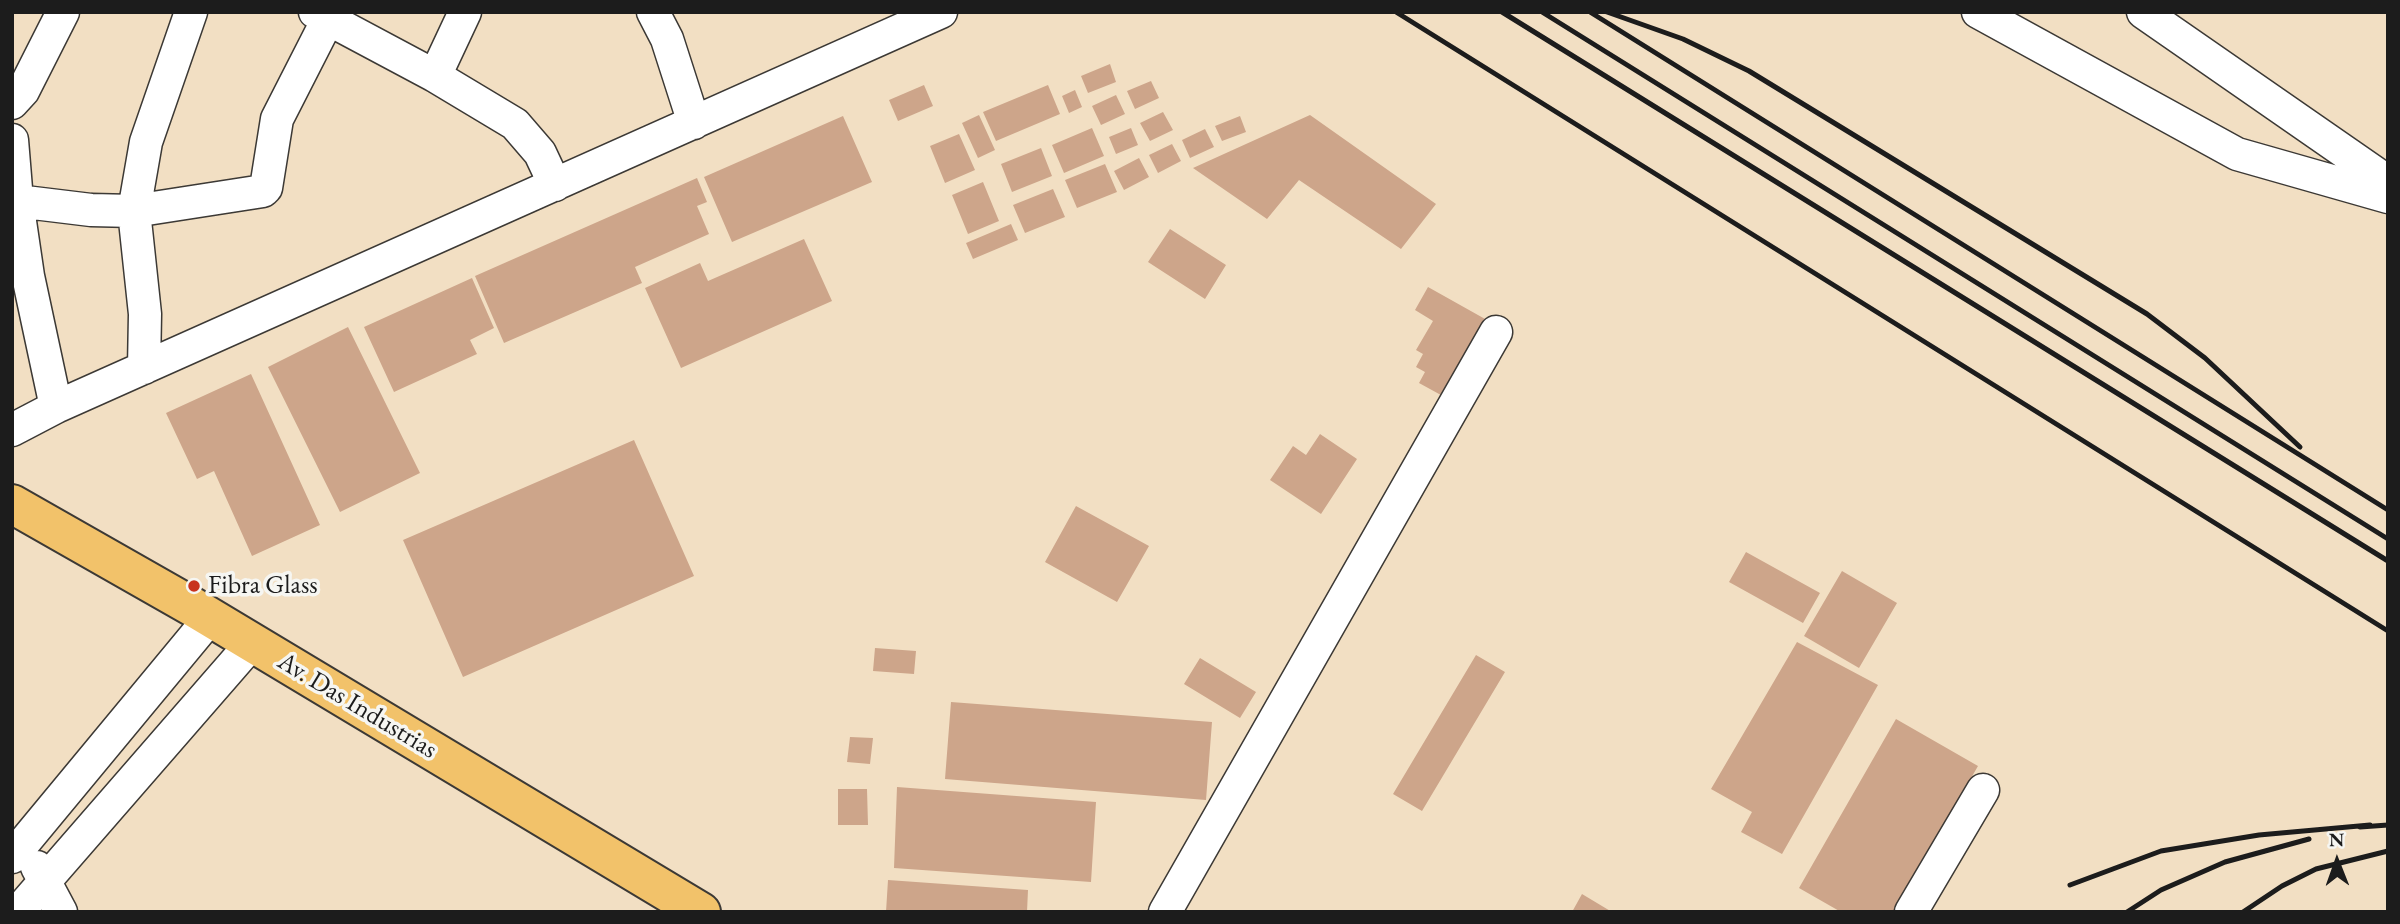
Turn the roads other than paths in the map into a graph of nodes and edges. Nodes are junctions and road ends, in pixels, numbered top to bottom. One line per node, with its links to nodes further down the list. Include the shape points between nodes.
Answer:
1 (63, 12): 11 (street)
2 (191, 12): 18 (street, via 146,142)
3 (465, 12): 10 (street)
4 (653, 12): 12 (street, via 667,39)
5 (941, 12): 9 (street)
6 (1978, 12): 16 (street, via 2237,154)
7 (2143, 12): 14 (street)
8 (322, 16): 10 (street); 18 (street, via 277,119 266,188)
9 (906, 19): 12 (street)
10 (435, 75): 15 (street, via 515,124 540,153)
11 (12, 103)
12 (694, 123): 15 (street)
13 (12, 140): 17 (street)
14 (2388, 182)
15 (555, 185): 21 (street)
16 (2388, 197)
17 (17, 201): 18 (street); 19 (street)
18 (134, 211): 21 (street, via 145,314)
19 (19, 254): 22 (street)
20 (1496, 332): 33 (street)
21 (144, 368): 22 (street)
22 (56, 407): 23 (street)
23 (12, 430)
24 (12, 504): 25 (main road, Av. Das Industrias)
25 (210, 618): 26 (main road, Av. Das Industrias); 28 (street)
26 (252, 643): 29 (street); 32 (main road, Av. Das Industrias)
27 (1983, 790): 34 (street)
28 (17, 851): 29 (street)
29 (46, 881): 30 (street); 31 (street)
30 (18, 908)
31 (61, 912)
32 (701, 912)
33 (1165, 912)
34 (1911, 912)

